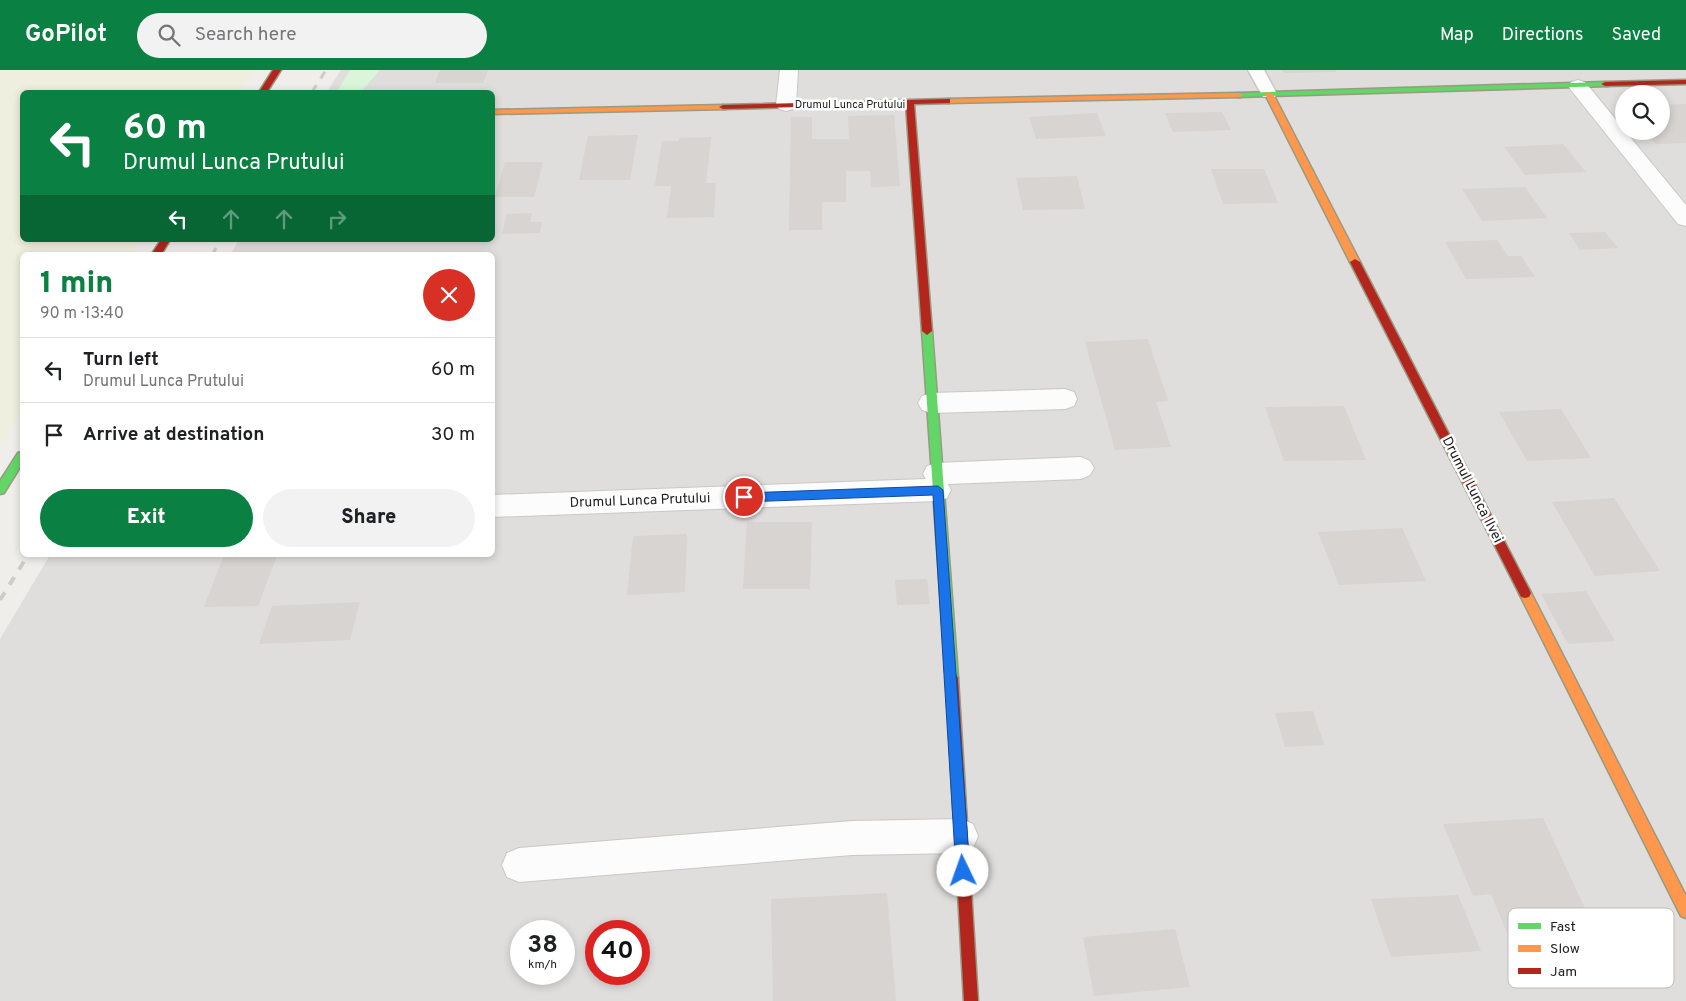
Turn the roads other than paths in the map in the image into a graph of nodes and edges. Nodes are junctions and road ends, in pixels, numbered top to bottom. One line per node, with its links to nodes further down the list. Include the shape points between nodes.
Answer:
1 (277, 70): 6 (street)
2 (789, 70): 9 (street)
3 (1256, 70): 7 (lane, Drumul Lunca Ilvei)
4 (1686, 82): 5 (street)
5 (1578, 86): 7 (street); 11 (street)
6 (264, 90)
7 (1269, 94): 8 (street); 21 (street, Drumul Lunca Ilvei)
8 (910, 103): 9 (street, Drumul Lunca Prutului); 13 (street, Drumul Lunca Prutului)
9 (786, 105): 10 (street, Drumul Lunca Prutului)
10 (495, 112)
11 (1686, 219)
12 (1065, 399): 13 (street)
13 (931, 403): 16 (street, Drumul Lunca Prutului)
14 (20, 459): 17 (street)
15 (1081, 468): 16 (street)
16 (937, 482): 18 (street, Drumul Lunca Prutului); 19 (street, Drumul Lunca Prutului)
17 (0, 490)
18 (495, 506)
19 (961, 836): 20 (street, via 852,838); 22 (street, Drumul Lunca Prutului)
20 (519, 865)
21 (1686, 911)
22 (971, 1001)

